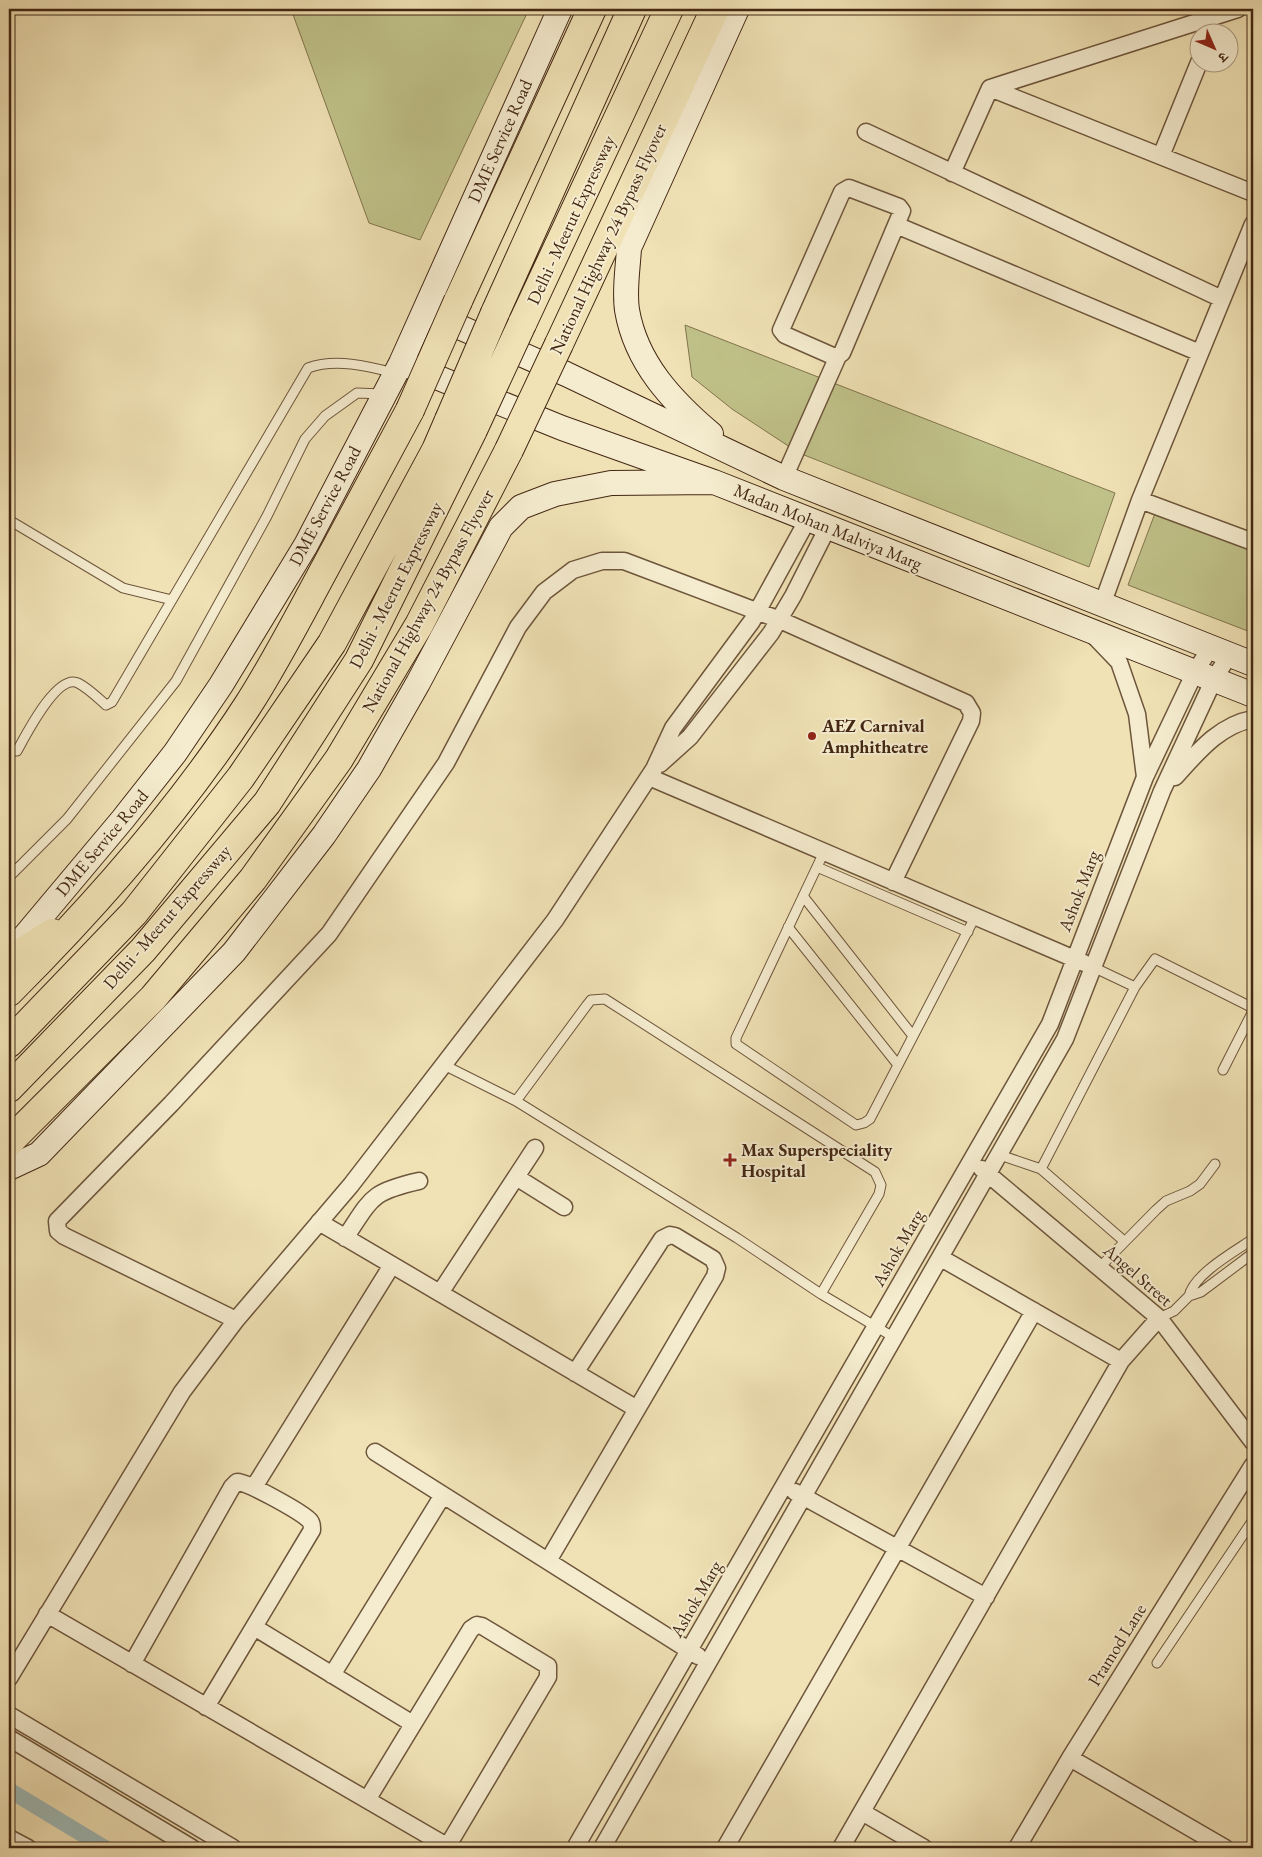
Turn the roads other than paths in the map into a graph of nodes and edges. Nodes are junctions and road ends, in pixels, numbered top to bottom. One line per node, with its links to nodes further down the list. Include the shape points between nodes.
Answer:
1 (560, 9): 19 (main road, DME Service Road)
2 (592, 9): 50 (highway, bridge, via 410,410 292,629 248,705 200,773)
3 (632, 9): 24 (highway, Delhi - Meerut Expressway, bridge, via 495,314)
4 (669, 9): 24 (highway, Delhi - Meerut Expressway, bridge, via 522,324)
5 (714, 9): 69 (highway, National Highway 24 Bypass Flyover, bridge, via 615,228 509,450 419,625 339,759 253,879 153,998)
6 (737, 9): 25 (main road, via 629,248 626,286 632,330 652,372 680,408)
7 (1238, 9): 8 (street)
8 (1218, 14): 9 (street); 11 (street)
9 (1215, 22)
10 (1195, 72): 13 (street)
11 (990, 88): 13 (street); 14 (street)
12 (866, 132): 14 (street)
13 (1161, 156): 15 (street)
14 (952, 173): 18 (street)
15 (1253, 193)
16 (1253, 224): 18 (street)
17 (896, 225): 20 (street); 21 (street); 21 (street, via 901,208 849,188 842,192 781,330 785,335)
18 (1222, 299): 20 (street)
19 (423, 311): 22 (main road, DME Service Road); 25 (main road, Madan Mohan Malviya Marg, via 566,374)
20 (1200, 353): 28 (street)
21 (838, 356): 26 (street)
22 (398, 368): 23 (main road, DME Service Road); 27 (main road, Madan Mohan Malviya Marg); 32 (lane, via 344,364 308,368)
23 (384, 394): 48 (lane, via 357,393 326,416 304,438 267,516 176,681 67,819); 55 (main road, DME Service Road, via 306,545 186,738)
24 (461, 425): 63 (highway, Delhi - Meerut Expressway, via 431,458 332,643 241,776 134,913); 67 (highway, Delhi - Meerut Expressway, via 360,660 267,802 143,950)
25 (737, 456): 26 (main road, Madan Mohan Malviya Marg)
26 (784, 478): 33 (main road, Madan Mohan Malviya Marg)
27 (714, 482): 30 (main road, Madan Mohan Malviya Marg); 74 (main road, via 612,483 555,494 522,507 501,527 374,761 318,843 221,965 39,1154)
28 (1140, 500): 31 (street); 33 (street)
29 (9, 520): 32 (lane, via 123,588)
30 (818, 523): 34 (street); 35 (street); 36 (main road, Madan Mohan Malviya Marg)
31 (1253, 542)
32 (172, 600): 42 (lane, via 112,702 106,705 77,682 66,682 54,691 17,751)
33 (1102, 605): 37 (main road, Madan Mohan Malviya Marg)
34 (757, 611): 35 (street); 43 (street, via 673,728); 93 (street, via 624,561 602,561 573,570 544,592 518,627 446,764 328,934 57,1222 58,1231 64,1236)
35 (780, 620): 43 (street, via 690,737); 49 (street, via 970,708 971,721)
36 (1087, 629): 39 (main road, Madan Mohan Malviya Marg); 44 (street, via 1119,662 1137,714)
37 (1220, 650): 38 (main road, Madan Mohan Malviya Marg); 39 (street, Ashok Marg)
38 (1253, 664)
39 (1204, 675): 40 (main road, Madan Mohan Malviya Marg); 44 (street, Ashok Marg); 45 (street, Ashok Marg)
40 (1253, 695)
41 (1253, 719): 45 (street, via 1216,735)
42 (9, 751)
43 (652, 773): 46 (street); 64 (street, via 555,920)
44 (1145, 777): 56 (street, Ashok Marg)
45 (1162, 791): 58 (street, Ashok Marg)
46 (824, 852): 47 (lane); 49 (street)
47 (817, 867): 51 (lane); 52 (lane)
48 (9, 877)
49 (893, 882): 52 (street)
50 (101, 896): 57 (highway, via 47,938); 60 (highway)
51 (803, 896): 54 (lane); 62 (lane)
52 (923, 904): 53 (street)
53 (971, 924): 56 (street); 62 (lane)
54 (788, 927): 65 (lane); 65 (lane, via 736,1038 739,1047 856,1125 870,1119)
55 (9, 955)
56 (1074, 959): 58 (street); 72 (street, Ashok Marg, via 1050,1024)
57 (9, 960)
58 (1093, 967): 59 (lane); 71 (street, Ashok Marg, via 1065,1039)
59 (1135, 987): 61 (lane, via 1155,959); 75 (lane)
60 (9, 992)
61 (1253, 1009): 66 (lane)
62 (913, 1036): 65 (lane)
63 (9, 1043)
64 (444, 1065): 68 (lane); 80 (street)
65 (898, 1065)
66 (1223, 1070)
67 (9, 1088)
68 (516, 1101): 89 (lane); 89 (lane, via 586,1004 591,1000 604,999 876,1172 881,1185 879,1194)
69 (9, 1142)
70 (535, 1148): 77 (street)
71 (1000, 1155): 75 (lane); 76 (street, Ashok Marg)
72 (972, 1161): 76 (street, Angel Street); 94 (street, Ashok Marg)
73 (1214, 1164): 83 (lane, via 1200,1184 1166,1201)
74 (9, 1168)
75 (1041, 1169): 83 (lane)
76 (988, 1175): 85 (street, Ashok Marg); 87 (street, Angel Street)
77 (516, 1177): 79 (street); 88 (street)
78 (419, 1181): 81 (street, via 390,1187 377,1194)
79 (564, 1207)
80 (319, 1222): 81 (street); 93 (street)
81 (345, 1238): 86 (street)
82 (1253, 1239): 90 (lane, via 1191,1286)
83 (1124, 1241): 87 (lane)
84 (1253, 1252): 90 (lane, via 1201,1292)
85 (941, 1258): 91 (street); 95 (street, Ashok Marg)
86 (392, 1265): 88 (street); 103 (street)
87 (1099, 1268): 92 (street, Angel Street)
88 (440, 1293): 97 (street)
89 (821, 1294): 94 (lane)
90 (1189, 1296): 92 (lane, via 1174,1311)
91 (1034, 1311): 96 (street); 107 (street)
92 (1159, 1318): 96 (street); 99 (street, Angel Street)
93 (236, 1320): 110 (street, via 182,1392)
94 (875, 1326): 95 (lane); 102 (street, Ashok Marg)
95 (895, 1338): 105 (street, Ashok Marg)
96 (1121, 1361): 109 (street)
97 (574, 1373): 98 (street); 98 (street, via 658,1242 664,1237 675,1236 713,1259 717,1272)
98 (637, 1409): 108 (street)
99 (1253, 1442)
100 (375, 1452): 104 (street)
101 (1253, 1465): 122 (street, Pramod Lane)
102 (785, 1486): 105 (street); 112 (street, Ashok Marg)
103 (254, 1487): 111 (street, via 308,1519 312,1530); 115 (street, via 237,1482 232,1488)
104 (443, 1495): 108 (street); 116 (street)
105 (803, 1498): 107 (street); 113 (street, Ashok Marg)
106 (1253, 1520): 114 (lane)
107 (897, 1549): 109 (street); 132 (street)
108 (548, 1561): 112 (street)
109 (986, 1597): 124 (street)
110 (46, 1614): 115 (street); 117 (street)
111 (254, 1627): 116 (street); 118 (street)
112 (690, 1650): 113 (street); 130 (street, Ashok Marg)
113 (708, 1662): 131 (street, Ashok Marg)
114 (1157, 1663)
115 (132, 1664): 118 (street)
116 (332, 1675): 120 (street)
117 (9, 1678)
118 (206, 1707): 123 (street)
119 (9, 1715): 128 (street)
120 (413, 1724): 123 (street); 129 (street, via 474,1626 482,1626 548,1666 548,1677)
121 (9, 1738): 127 (street)
122 (1070, 1758): 135 (street, Pramod Lane); 136 (street)
123 (367, 1800): 129 (street)
124 (862, 1812): 133 (street); 134 (street)
125 (9, 1838): 126 (street)
126 (28, 1848)
127 (192, 1848)
128 (233, 1848)
129 (448, 1848)
130 (576, 1848)
131 (602, 1848)
132 (725, 1848)
133 (841, 1848)
134 (924, 1848)
135 (1017, 1848)
136 (1225, 1848)

